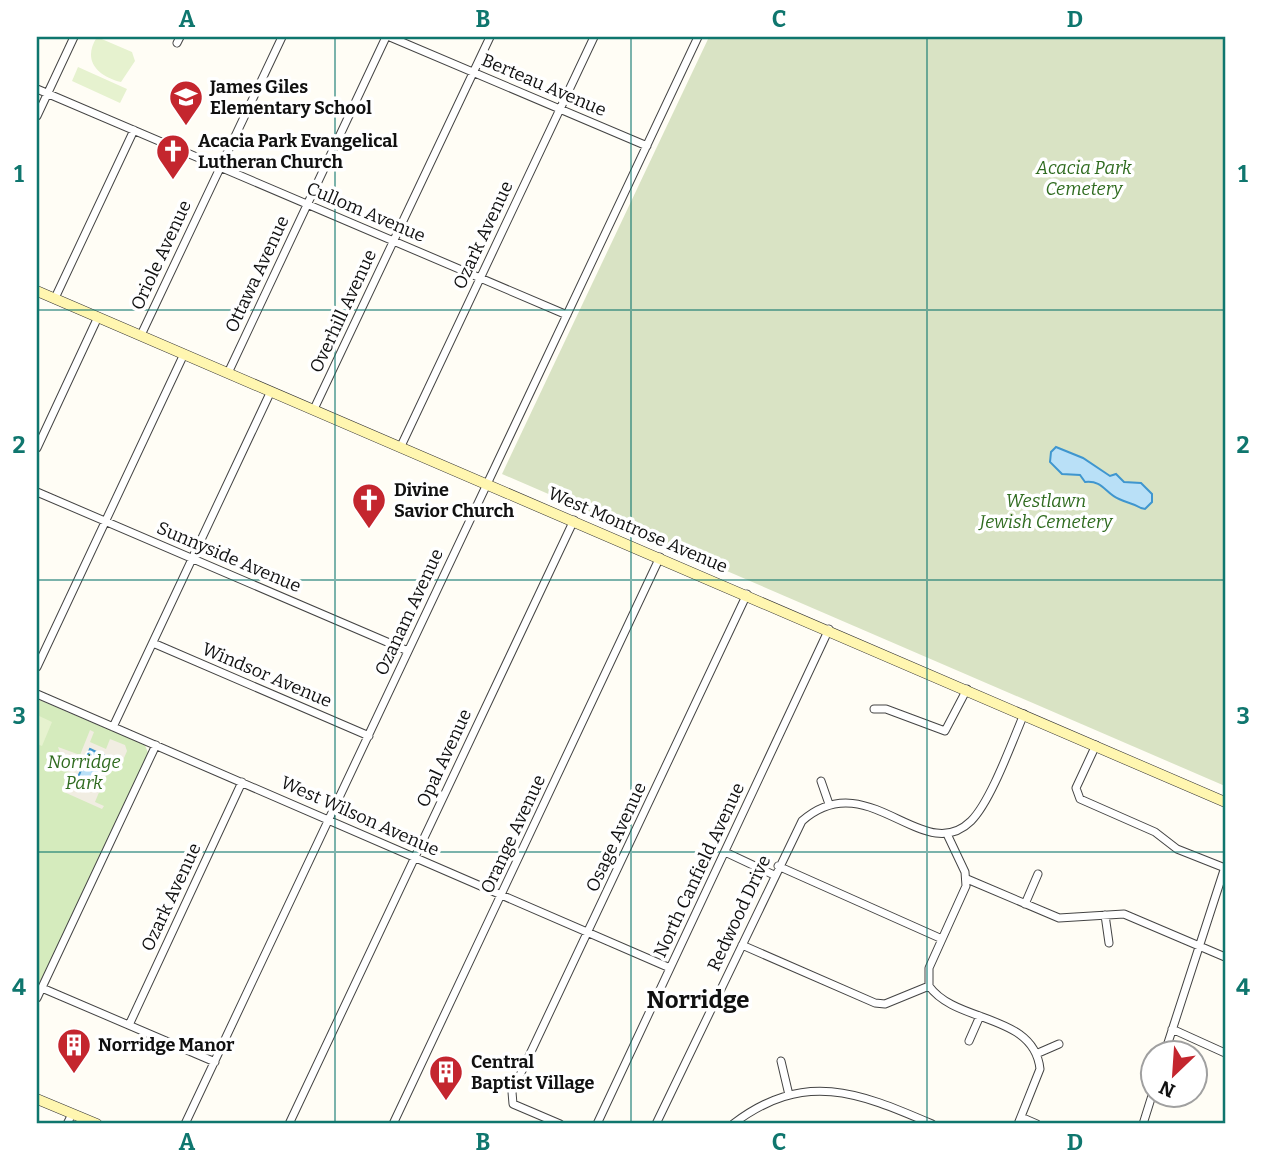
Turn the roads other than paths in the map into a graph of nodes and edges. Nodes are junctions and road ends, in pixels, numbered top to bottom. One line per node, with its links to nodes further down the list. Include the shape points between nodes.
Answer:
1 (74, 37): 9 (street)
2 (282, 37): 14 (street, Oriole Avenue)
3 (388, 37): 7 (street, Berteau Avenue); 15 (street, Ottawa Avenue)
4 (489, 37): 7 (street, Overhill Avenue)
5 (593, 37): 10 (street, Ozark Avenue)
6 (698, 37): 13 (street, Ozanam Avenue)
7 (473, 72): 10 (street, Berteau Avenue); 16 (street, Overhill Avenue)
8 (37, 89): 9 (street, Cullom Avenue)
9 (47, 93): 11 (street); 12 (street, Cullom Avenue)
10 (559, 109): 13 (street, Berteau Avenue); 17 (street, Ozark Avenue)
11 (37, 116)
12 (134, 130): 14 (street, Cullom Avenue); 19 (street)
13 (647, 146): 20 (street, Ozanam Avenue)
14 (220, 167): 15 (street, Cullom Avenue); 22 (street, Oriole Avenue)
15 (307, 204): 16 (street, Cullom Avenue); 24 (street, Ottawa Avenue)
16 (394, 241): 17 (street, Cullom Avenue); 26 (street, Overhill Avenue)
17 (480, 278): 20 (street, Cullom Avenue); 27 (street, Ozark Avenue)
18 (37, 291): 19 (street, West Montrose Avenue)
19 (55, 298): 21 (street, West Montrose Avenue)
20 (567, 315): 29 (street, Ozanam Avenue)
21 (98, 317): 22 (street, West Montrose Avenue); 28 (street)
22 (141, 335): 23 (street, West Montrose Avenue)
23 (184, 354): 24 (street, West Montrose Avenue); 32 (street)
24 (228, 373): 25 (street, West Montrose Avenue)
25 (271, 391): 26 (street, West Montrose Avenue); 34 (street)
26 (314, 409): 27 (street, West Montrose Avenue)
27 (401, 446): 29 (street, West Montrose Avenue)
28 (37, 448)
29 (488, 482): 31 (street, West Montrose Avenue); 38 (street, Ozanam Avenue)
30 (37, 492): 32 (street, Sunnyside Avenue)
31 (574, 520): 33 (street, West Montrose Avenue); 55 (street, Opal Avenue)
32 (106, 522): 34 (street, Sunnyside Avenue); 39 (street)
33 (660, 557): 35 (street, West Montrose Avenue); 60 (street, Orange Avenue)
34 (192, 558): 37 (street); 38 (street, Sunnyside Avenue)
35 (747, 594): 36 (street, West Montrose Avenue); 63 (street, Osage Avenue)
36 (830, 629): 40 (street, West Montrose Avenue); 54 (street, North Canfield Avenue)
37 (153, 643): 44 (street); 45 (street, Windsor Avenue)
38 (408, 651): 45 (street, Ozanam Avenue)
39 (37, 667)
40 (967, 689): 42 (street, via 945,731); 43 (street, West Montrose Avenue)
41 (37, 694): 44 (street, West Wilson Avenue)
42 (874, 709)
43 (1024, 714): 47 (street, West Montrose Avenue); 53 (street, via 979,811 964,827)
44 (113, 727): 46 (street, West Wilson Avenue)
45 (369, 736): 52 (street, Ozanam Avenue)
46 (156, 745): 49 (street, West Wilson Avenue); 71 (street)
47 (1096, 745): 50 (street, West Montrose Avenue); 56 (street, via 1076,794 1083,801 1155,832 1177,849)
48 (821, 781): 51 (street)
49 (242, 782): 52 (street, West Wilson Avenue); 74 (street, Ozark Avenue)
50 (1225, 802)
51 (830, 804): 53 (street, via 858,803 928,832); 57 (street, Redwood Drive, via 802,821)
52 (329, 820): 55 (street, West Wilson Avenue); 82 (street, Ozanam Avenue)
53 (947, 834): 59 (street)
54 (725, 852): 57 (street); 69 (street, North Canfield Avenue)
55 (415, 858): 60 (street, West Wilson Avenue); 90 (street, Opal Avenue)
56 (1225, 867): 67 (street)
57 (776, 870): 64 (street); 66 (street, Redwood Drive)
58 (1038, 874): 61 (street)
59 (967, 879): 61 (street); 64 (street)
60 (502, 894): 63 (street, West Wilson Avenue); 91 (street, Orange Avenue)
61 (1025, 904): 62 (street, via 1059,918)
62 (1105, 915): 65 (street); 67 (street, via 1124,914)
63 (588, 932): 69 (street, West Wilson Avenue); 92 (street, Osage Avenue, via 512,1092 513,1104)
64 (942, 939): 70 (street, via 929,968)
65 (1109, 943)
66 (742, 945): 70 (street, via 875,1003 885,1004); 94 (street, Redwood Drive)
67 (1198, 945): 68 (street); 75 (street)
68 (1225, 957)
69 (670, 968): 93 (street, North Canfield Avenue)
70 (929, 986): 73 (street, via 944,1000)
71 (41, 988): 72 (street); 74 (street)
72 (37, 998)
73 (980, 1016): 77 (street); 80 (street, via 1020,1035)
74 (129, 1025): 82 (street)
75 (1172, 1029): 76 (street); 79 (street)
76 (1169, 1038)
77 (969, 1041)
78 (1059, 1044): 80 (street)
79 (1225, 1053)
80 (1036, 1054): 86 (street, via 1040,1069)
81 (781, 1061): 83 (street)
82 (215, 1062): 89 (street, Ozanam Avenue)
83 (789, 1095): 95 (street); 96 (street, via 814,1090 854,1093)
84 (37, 1099): 85 (street)
85 (72, 1114): 87 (street); 88 (street)
86 (1020, 1121): 97 (street)
87 (67, 1124)
88 (97, 1124)
89 (185, 1124)
90 (289, 1124)
91 (393, 1124)
92 (560, 1124)
93 (597, 1124)
94 (656, 1124)
95 (733, 1124)
96 (932, 1124)
97 (1037, 1124)

